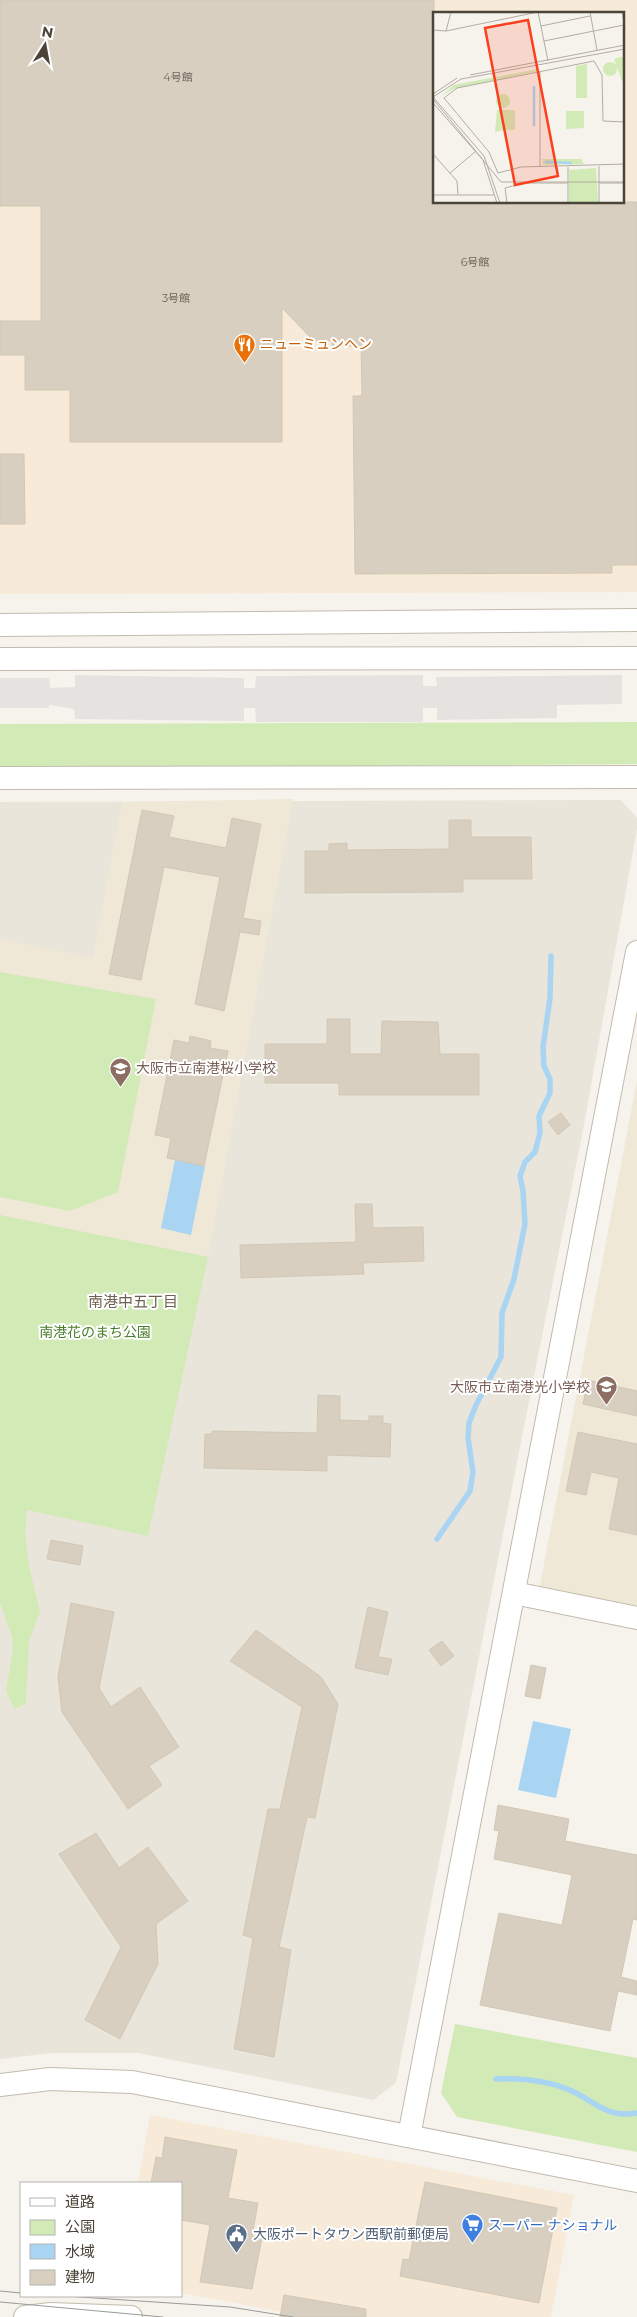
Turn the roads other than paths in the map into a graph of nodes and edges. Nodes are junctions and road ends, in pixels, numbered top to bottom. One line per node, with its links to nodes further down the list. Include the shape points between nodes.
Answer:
1 (637, 620): 2 (street)
2 (0, 625)
3 (637, 658): 4 (street)
4 (0, 659)
5 (637, 777): 6 (street)
6 (0, 778)
7 (637, 952): 8 (street)
8 (514, 1593): 9 (street); 11 (street)
9 (637, 1618)
10 (0, 2085): 11 (street, via 50,2079 132,2082)
11 (409, 2136): 12 (street)
12 (637, 2181)
13 (25, 2317): 14 (street, via 51,2314)
14 (131, 2317)

